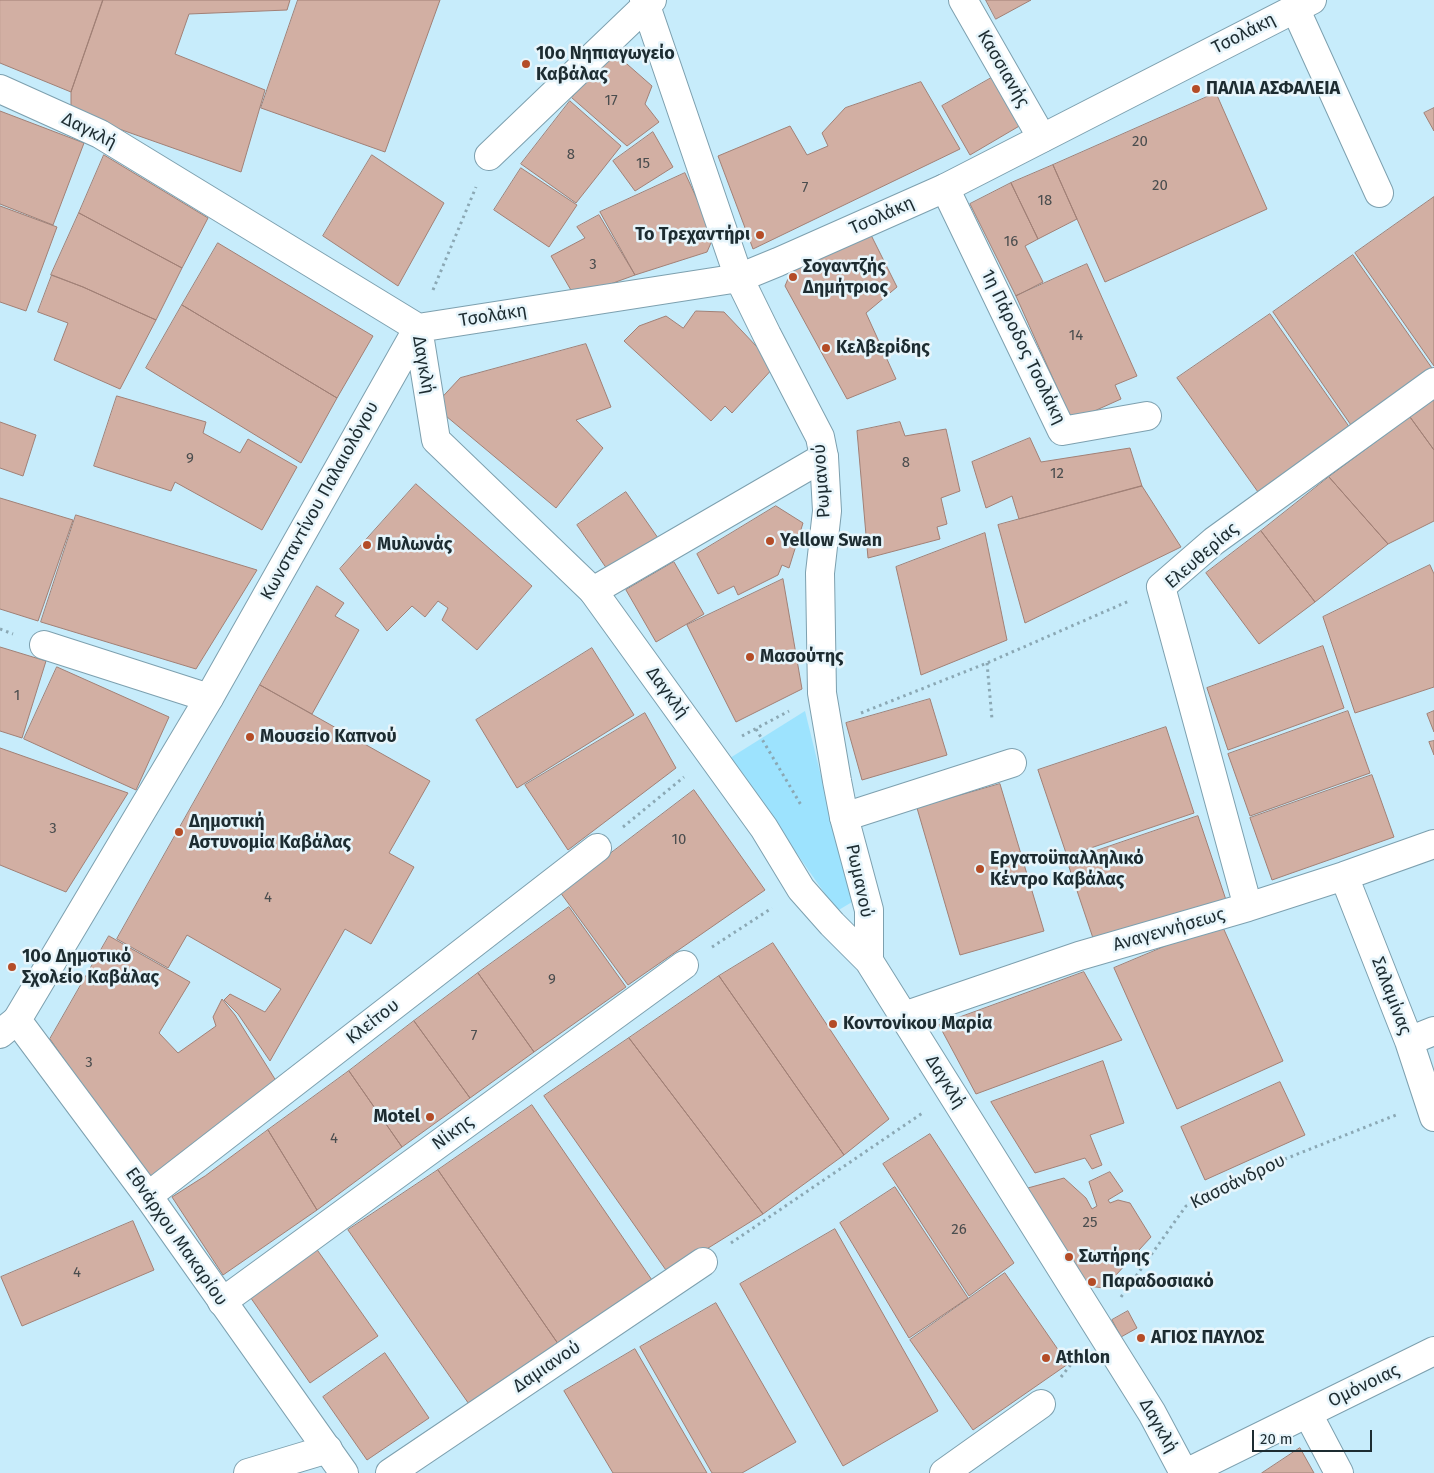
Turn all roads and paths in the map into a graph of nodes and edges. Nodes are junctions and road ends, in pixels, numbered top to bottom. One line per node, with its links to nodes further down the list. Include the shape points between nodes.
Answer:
1 (963, 0): 5 (street, Κασσιανής)
2 (647, 2): 6 (street); 9 (street, Ρωμανού)
3 (1304, 4): 5 (street, Τσολάκη); 8 (street)
4 (0, 89): 10 (street, Δαγκλή, via 100,134)
5 (1042, 138): 7 (street, Τσολάκη)
6 (488, 156): 10 (path)
7 (946, 188): 9 (street, Τσολάκη); 12 (street, 1η Πάροδος Τσολάκη, via 1062,431)
8 (1379, 193)
9 (739, 278): 10 (street, Τσολάκη); 13 (street, Ρωμανού, via 820,436)
10 (418, 328): 15 (street, Δαγκλή, via 436,440); 19 (street, Κωνσταντίνου Παλαιολόγου)
11 (1434, 382): 14 (street, Ελευθερίας, via 1214,541)
12 (1147, 416)
13 (824, 457): 15 (street); 18 (street, Ρωμανού, via 828,511 820,572)
14 (1161, 587): 17 (path); 33 (street, Ελευθερίας)
15 (593, 591): 23 (street, Δαγκλή)
16 (44, 646): 19 (street)
17 (987, 663): 20 (path); 21 (path)
18 (822, 693): 21 (street, Ρωμανού); 22 (path)
19 (209, 698): 37 (street, Κωνσταντίνου Παλαιολόγου)
20 (992, 719)
21 (827, 726): 25 (street, Ρωμανού)
22 (756, 729): 23 (path); 26 (path)
23 (711, 754): 28 (street, Δαγκλή); 30 (path)
24 (1012, 763): 27 (street)
25 (837, 781): 26 (path); 27 (street, Ρωμανού)
26 (802, 804): 28 (path)
27 (844, 817): 34 (street, Ρωμανού, via 869,910)
28 (764, 828): 32 (street, Δαγκλή)
29 (1434, 844): 31 (street, Αναγεννήσεως)
30 (597, 848): 42 (street, Κλείτου)
31 (1344, 876): 33 (street, Αναγεννήσεως); 39 (street, Σαλαμίνας)
32 (801, 889): 34 (street, Δαγκλή); 35 (path)
33 (1248, 908): 36 (street, Αναγεννήσεως, via 1078,956)
34 (870, 961): 36 (street, Δαγκλή)
35 (684, 965): 44 (street, Νίκης)
36 (904, 1016): 40 (street, Δαγκλή)
37 (8, 1027): 42 (street, Εθνάρχου Μακαρίου)
38 (1434, 1031): 39 (street)
39 (1409, 1042): 41 (street, Σαλαμίνας)
40 (952, 1093): 43 (path); 45 (street, Δαγκλή)
41 (1432, 1109): 45 (path, Κασσάνδρου, via 1285,1159 1186,1206)
42 (148, 1196): 44 (street, Εθνάρχου Μακαρίου)
43 (704, 1262): 52 (street, Δαμιανού)
44 (222, 1302): 49 (street, Εθνάρχου Μακαρίου)
45 (1099, 1328): 47 (path, Κασσάνδρου); 54 (street, Δαγκλή)
46 (1434, 1351): 48 (street, Ομόνοιας)
47 (1041, 1404): 53 (street)
48 (1308, 1414): 54 (street, Ομόνοιας); 55 (street)
49 (328, 1449): 50 (street); 51 (street, Εθνάρχου Μακαρίου)
50 (248, 1473)
51 (344, 1473)
52 (390, 1473)
53 (944, 1473)
54 (1185, 1473)
55 (1339, 1473)

